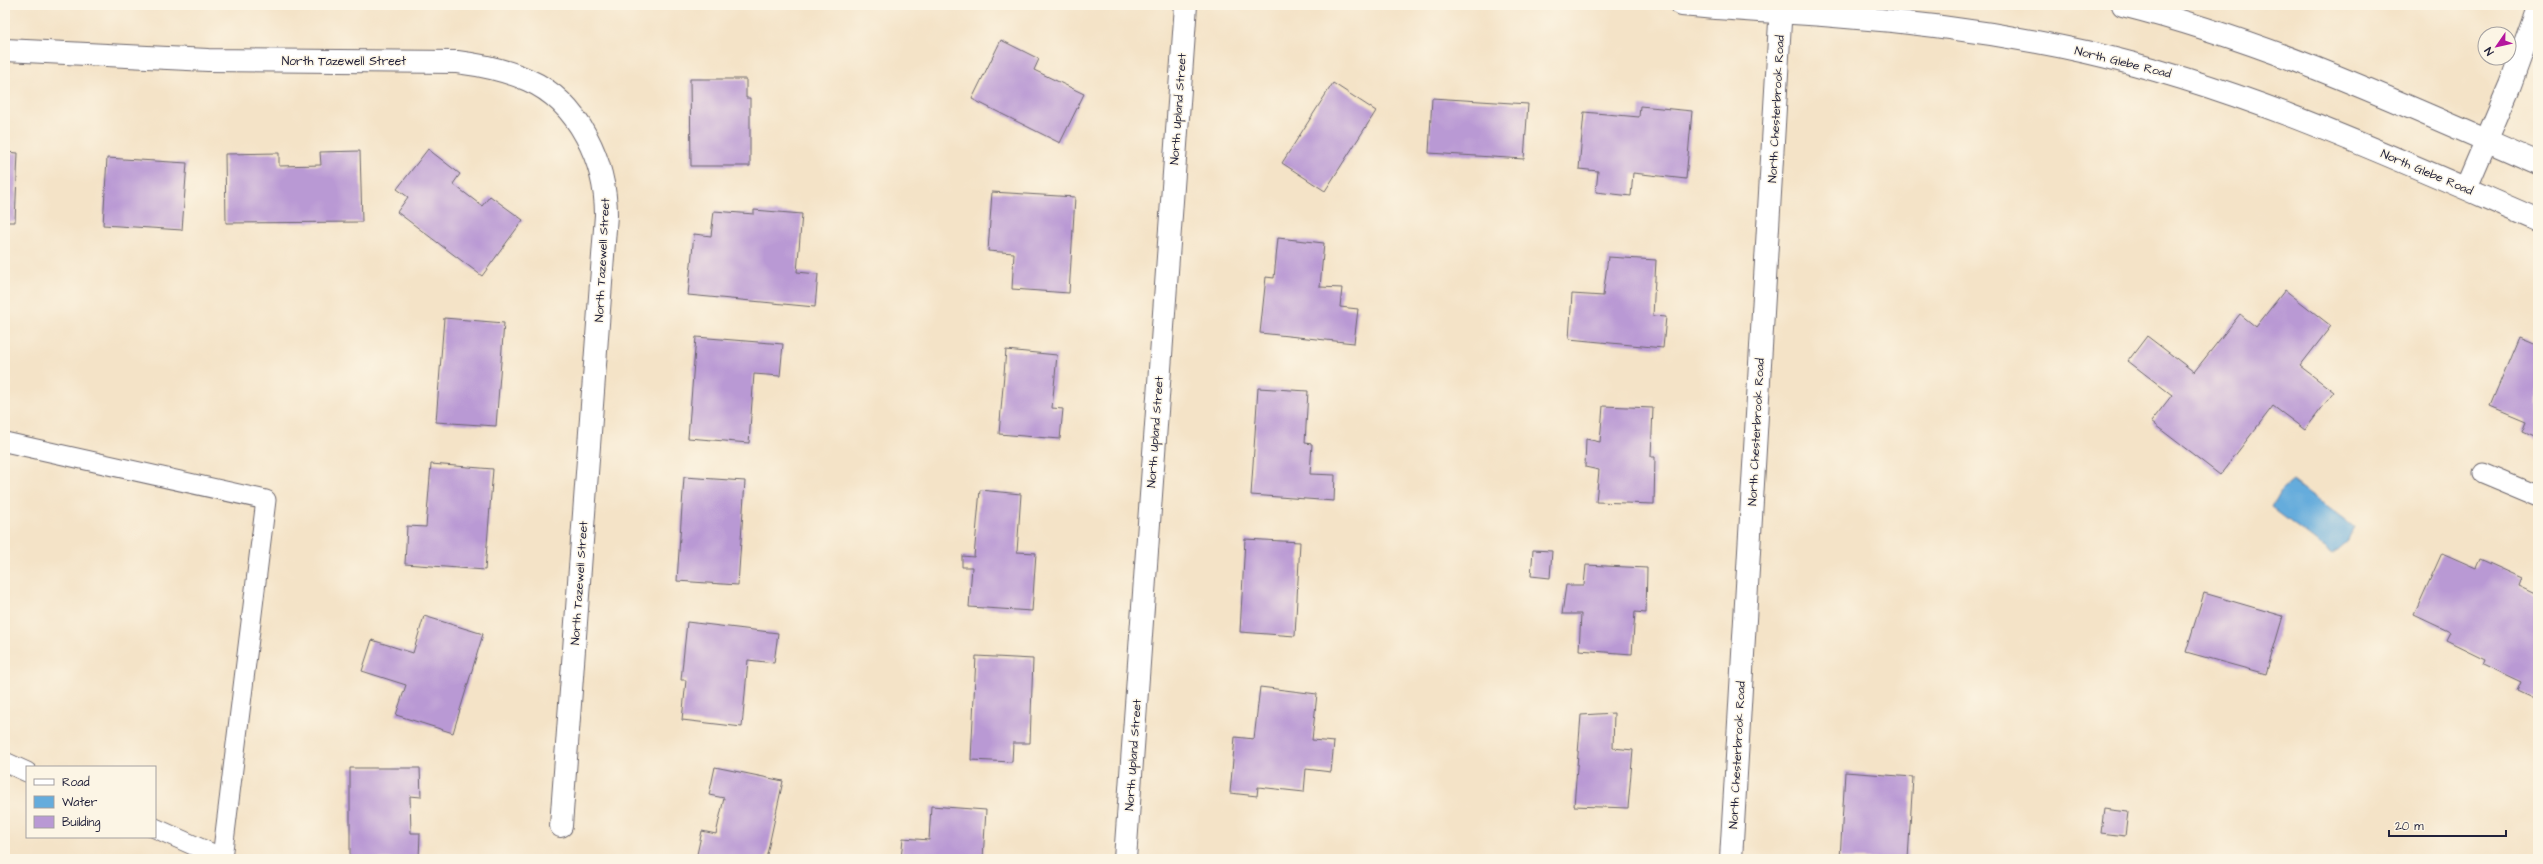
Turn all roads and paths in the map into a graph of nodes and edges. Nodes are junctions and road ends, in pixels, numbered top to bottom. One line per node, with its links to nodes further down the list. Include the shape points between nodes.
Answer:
1 (1186, 5): 18 (street, North Upland Street)
2 (1682, 5): 5 (street, North Glebe Road)
3 (2123, 5): 7 (street, via 2169,17 2318,68)
4 (2538, 8): 7 (street)
5 (1781, 9): 9 (street, North Glebe Road, via 1954,29 2084,52 2151,68 2220,89 2288,114); 19 (street, North Chesterbrook Road)
6 (5, 50): 16 (street, North Tazewell Street, via 208,60 457,62 481,65 529,80 550,93 570,111 594,152 602,172 606,215)
7 (2487, 141): 8 (street); 9 (street)
8 (2538, 163)
9 (2466, 188): 10 (street, North Glebe Road)
10 (2538, 220)
11 (5, 442): 17 (lane, via 266,500 222,858)
12 (2483, 473): 13 (lane)
13 (2538, 496)
14 (5, 762): 15 (lane)
15 (26, 772)
16 (561, 826)
17 (156, 828)
18 (1125, 859)
19 (1731, 859)

